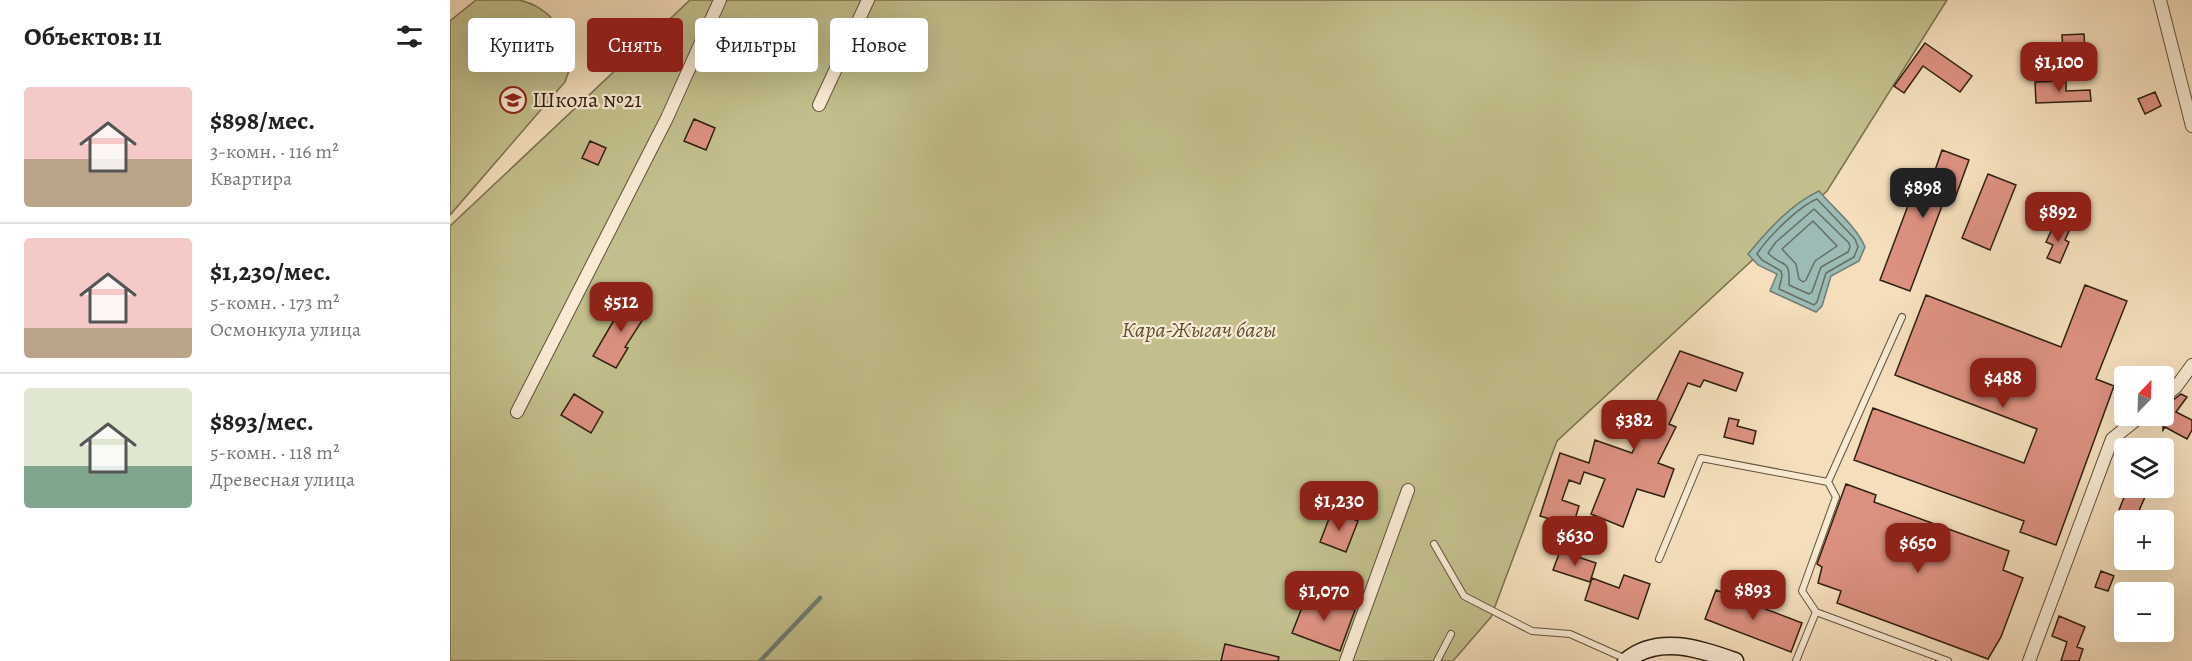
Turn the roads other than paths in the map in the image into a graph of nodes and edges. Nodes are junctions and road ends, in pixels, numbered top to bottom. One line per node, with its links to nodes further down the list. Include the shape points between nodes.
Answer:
1 (720, 0): 9 (street, via 666,118)
2 (868, 0): 4 (street)
3 (2160, 0): 5 (street)
4 (819, 105)
5 (2192, 126)
6 (1902, 317): 11 (lane)
7 (2192, 364): 8 (street)
8 (2174, 389)
9 (517, 412)
10 (2128, 426): 23 (street, via 2112,439)
11 (1828, 482): 14 (lane, via 1701,458); 15 (lane, via 1836,497 1802,591)
12 (1408, 490): 18 (street)
13 (1434, 544): 17 (lane, via 1464,596 1532,631 1570,634)
14 (1659, 559)
15 (1816, 612): 21 (lane); 22 (lane)
16 (1450, 634): 19 (lane)
17 (1626, 660): 20 (street, via 1651,648 1676,645)
18 (1346, 661)
19 (1437, 661)
20 (1735, 661)
21 (1796, 661)
22 (1948, 661)
23 (2029, 661)

